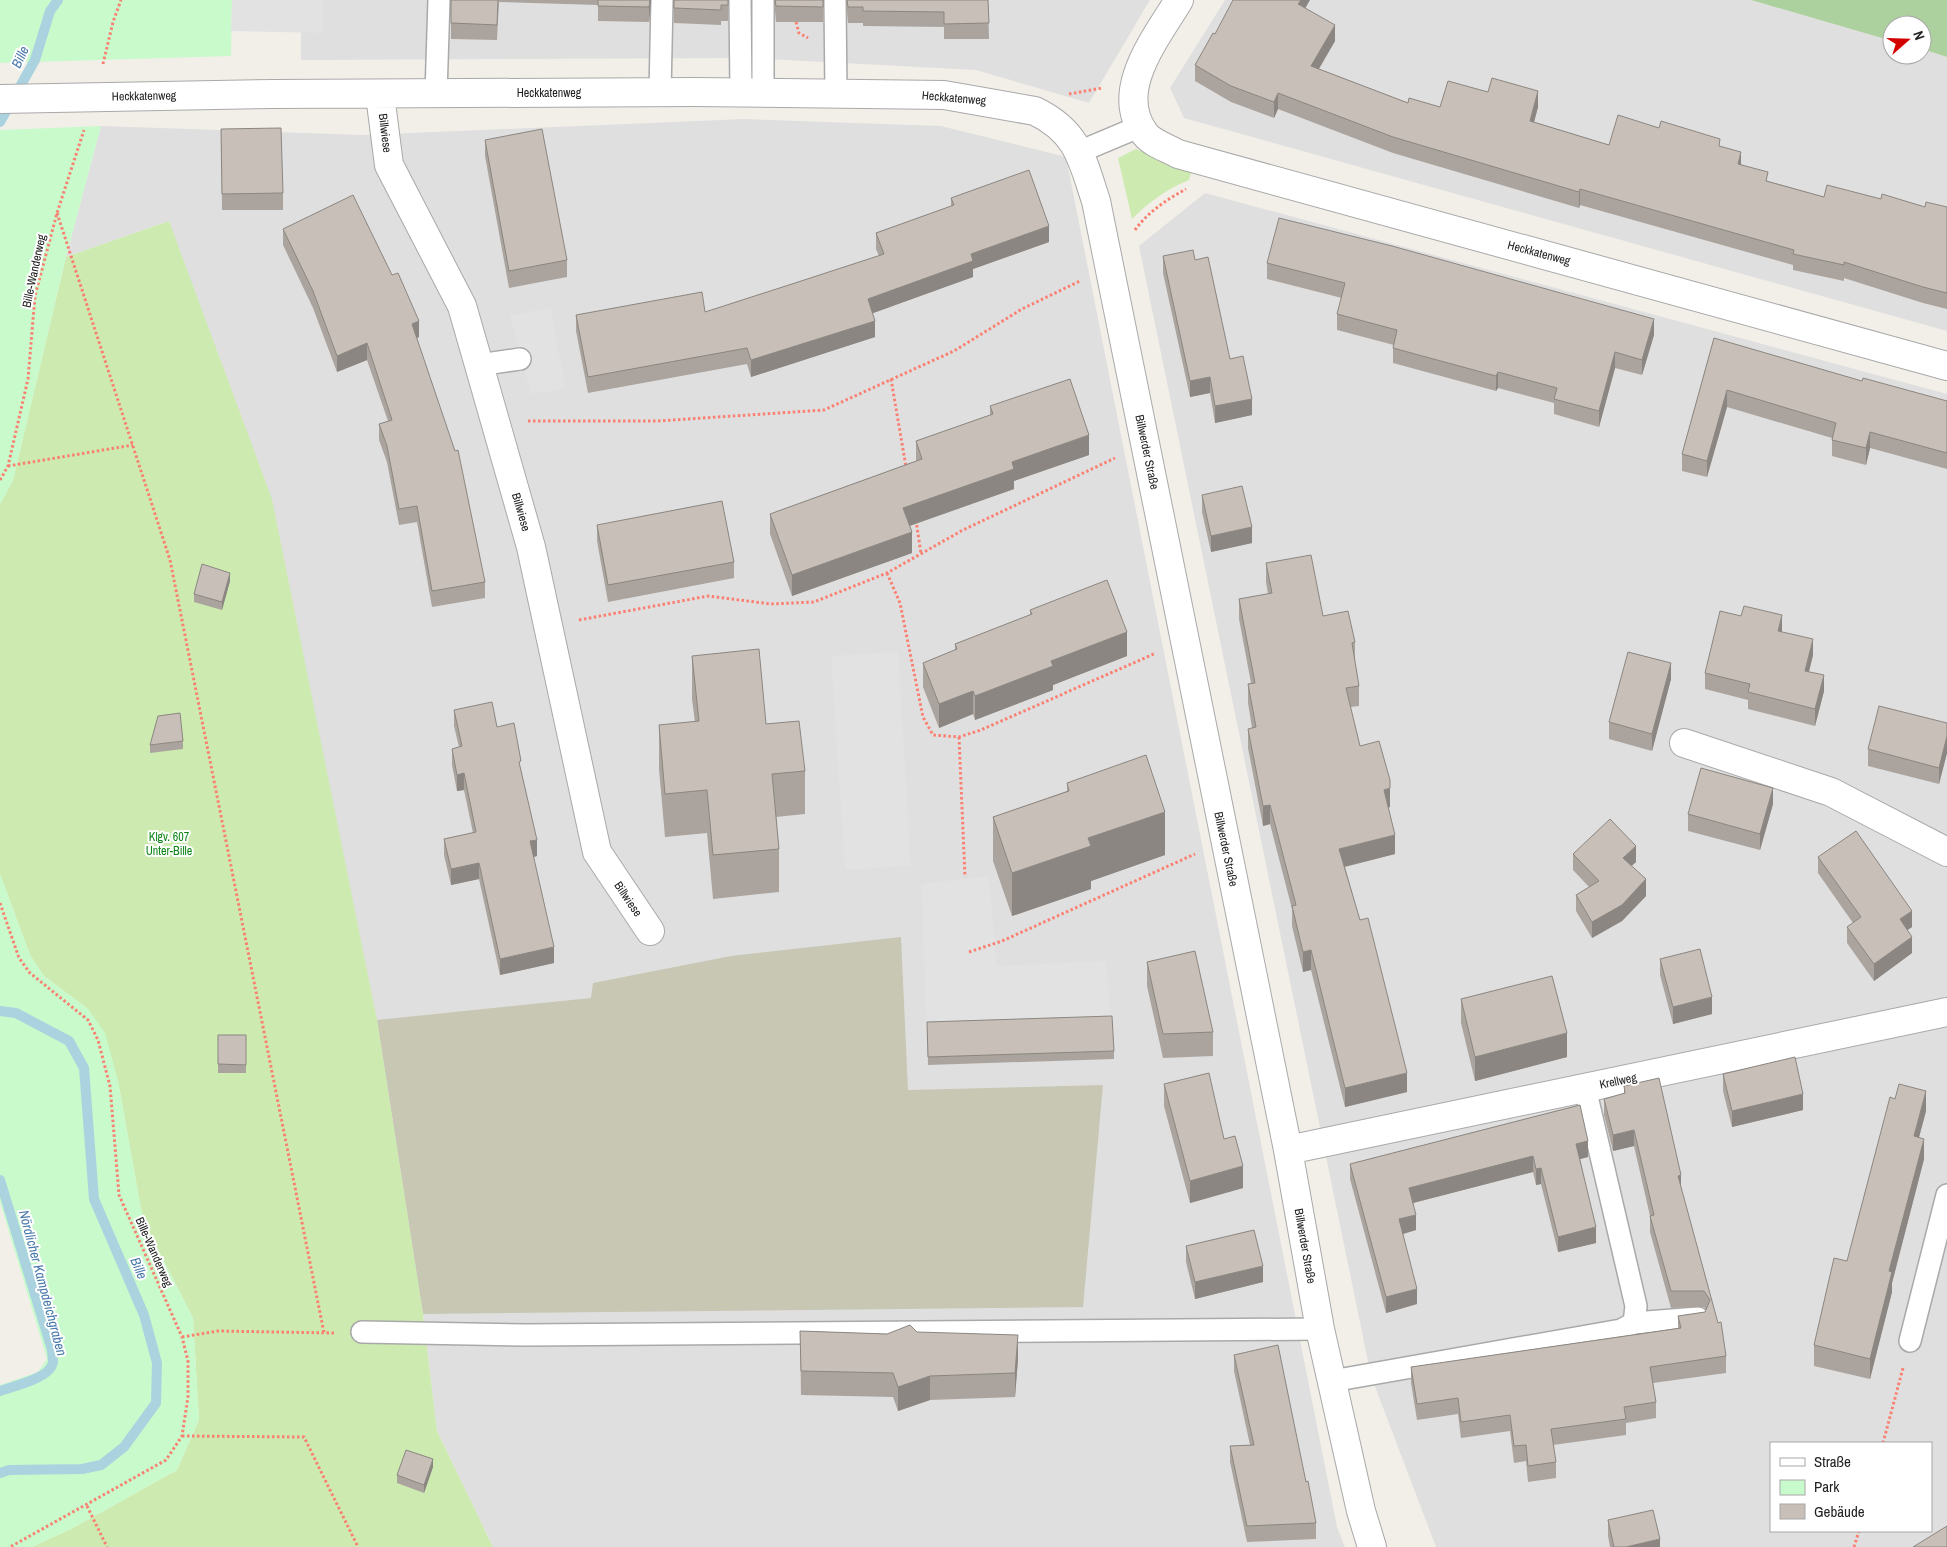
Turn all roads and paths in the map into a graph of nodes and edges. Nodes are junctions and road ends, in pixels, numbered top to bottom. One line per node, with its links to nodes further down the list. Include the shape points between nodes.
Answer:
1 (122, 0): 14 (path, Bille-Wanderweg, via 113,22)
2 (439, 0): 11 (lane)
3 (662, 0): 9 (lane)
4 (740, 0): 10 (lane)
5 (763, 0): 10 (lane)
6 (835, 0): 12 (lane)
7 (1179, 0): 17 (street, via 1136,78 1133,100)
8 (1106, 83): 16 (path, via 1101,89 1074,92)
9 (660, 92): 10 (street, Heckkatenweg); 11 (street, Heckkatenweg)
10 (752, 93): 12 (street, Heckkatenweg)
11 (436, 94): 13 (street, Heckkatenweg)
12 (836, 94): 16 (street, Heckkatenweg, via 944,95)
13 (380, 95): 14 (street, Heckkatenweg); 23 (street, Billwiese, via 389,165 462,306)
14 (95, 97): 15 (street, Heckkatenweg); 20 (path, Bille-Wanderweg)
15 (0, 99)
16 (1035, 111): 18 (street, Heckkatenweg, via 1062,128)
17 (1141, 126): 18 (lane); 19 (street, Heckkatenweg, via 1151,139 1170,150)
18 (1079, 152): 21 (street, Billwerder Straße, via 1096,201)
19 (1228, 167): 21 (path, via 1167,199 1142,220); 24 (street, Heckkatenweg)
20 (57, 213): 27 (path); 29 (path, Bille-Wanderweg, via 35,296 28,379)
21 (1108, 266): 25 (path, via 1022,310 954,350); 28 (street, Billwerder Straße)
22 (520, 359): 23 (lane)
23 (480, 365): 26 (street, Billwiese)
24 (1947, 366)
25 (891, 379): 26 (path, via 824,410 658,421); 30 (path)
26 (495, 421): 35 (street, Billwiese, via 531,547)
27 (133, 445): 29 (path); 53 (path, via 170,560 324,1333 218,1331)
28 (1146, 449): 33 (path, via 1110,460 963,530); 36 (street, Billwerder Straße)
29 (8, 466): 31 (path, Bille-Wanderweg)
30 (908, 476)
31 (0, 480)
32 (915, 515): 33 (path)
33 (921, 554): 34 (path)
34 (887, 573): 35 (path, via 814,602 771,604 708,596); 37 (path, via 900,603 923,717 934,735)
35 (548, 627): 43 (street, Billwiese, via 597,852)
36 (1184, 641): 37 (path); 39 (street, Billwerder Straße)
37 (959, 737): 41 (path)
38 (1684, 743): 40 (street, via 1830,792)
39 (1224, 841): 44 (path, via 1002,941); 47 (street, Billwerder Straße)
40 (1947, 852)
41 (965, 877)
42 (0, 903): 53 (path, Bille-Wanderweg, via 19,958 30,973 88,1020 98,1040 110,1086 119,1195)
43 (650, 931)
44 (969, 952)
45 (1947, 1012): 46 (street, Krellweg)
46 (1585, 1088): 47 (street, Krellweg); 50 (lane, via 1636,1306)
47 (1288, 1150): 51 (street, Billwerder Straße)
48 (1947, 1195): 54 (lane)
49 (1698, 1318): 50 (lane)
50 (1634, 1323): 55 (lane, via 1621,1330)
51 (1320, 1329): 52 (lane, via 526,1335); 55 (street, Billwerder Straße)
52 (362, 1332)
53 (182, 1337): 56 (path, Bille-Wanderweg, via 188,1361 188,1397)
54 (1910, 1341): 57 (path)
55 (1332, 1381): 63 (street, Billwerder Straße)
56 (182, 1436): 58 (path, Bille-Wanderweg, via 166,1460); 62 (path, via 304,1437)
57 (1883, 1442)
58 (87, 1506): 60 (path, Bille-Wanderweg); 61 (path)
59 (1859, 1532): 64 (path)
60 (10, 1547)
61 (107, 1547)
62 (358, 1547)
63 (1372, 1547)
64 (1854, 1547)

